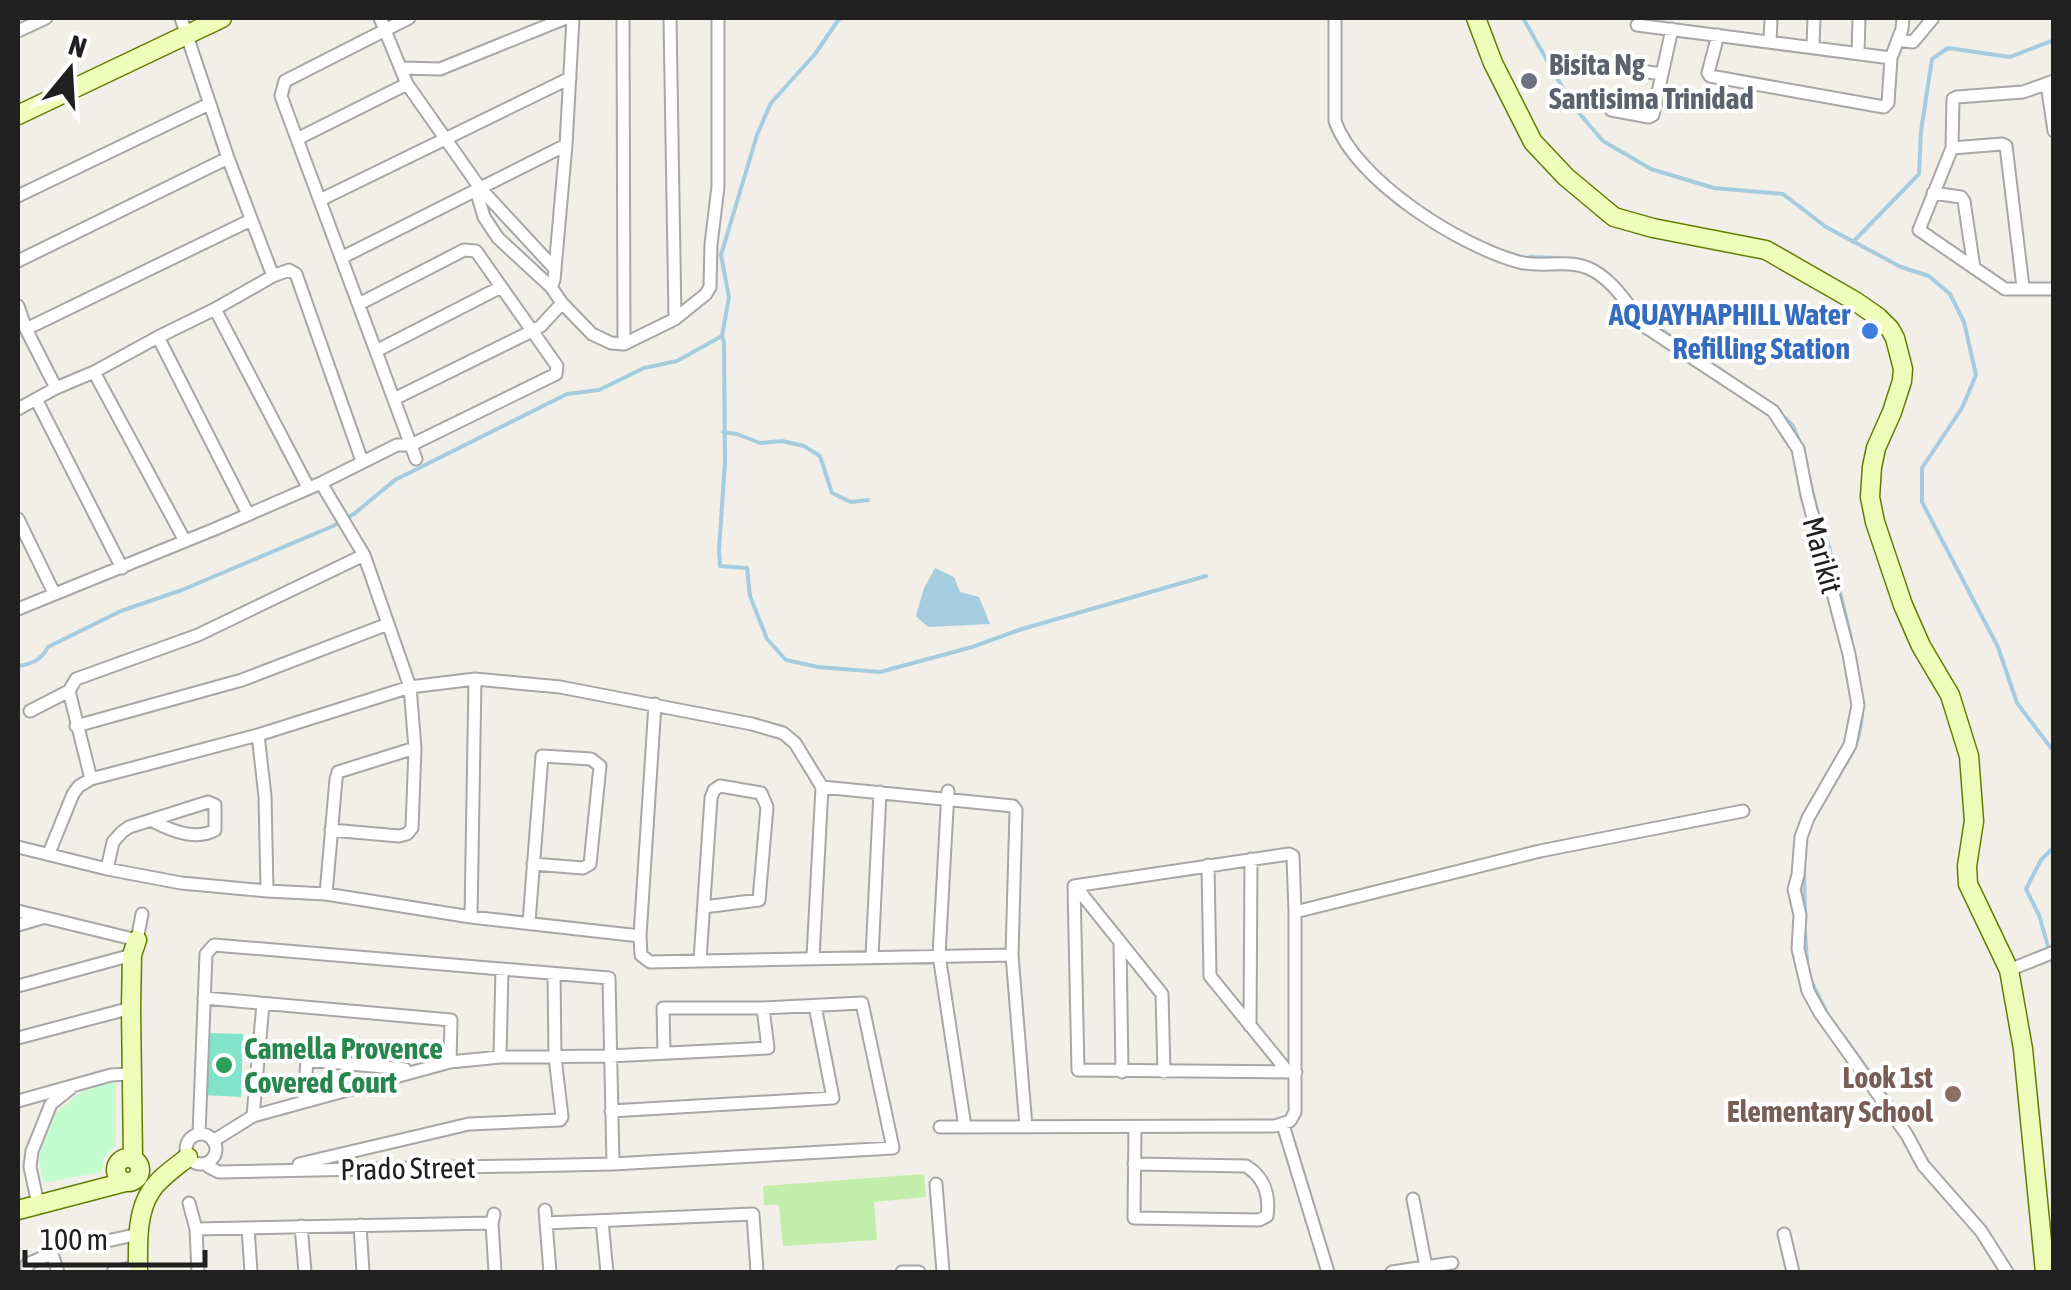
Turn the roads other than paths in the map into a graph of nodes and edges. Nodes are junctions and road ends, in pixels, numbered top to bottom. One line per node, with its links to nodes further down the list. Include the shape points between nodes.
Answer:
1 (46, 18): 19 (street)
2 (222, 18): 17 (street)
3 (409, 18): 15 (street)
4 (569, 18): 27 (street, via 440,70); 29 (street)
5 (623, 18): 63 (street)
6 (670, 18): 59 (street)
7 (718, 18): 59 (street, via 710,287)
8 (1335, 18): 199 (street, Marikit, via 1338,132 1382,184 1418,213 1498,256 1591,269 1647,328 1773,411 1798,448 1858,705 1850,745 1800,838 1794,889 1808,991 1922,1165)
9 (1476, 18): 124 (street, via 1533,142 1614,217 1766,250 1890,329 1904,368 1876,448 1870,497 1903,604 1960,724 1974,821 1968,884)
10 (1771, 18): 22 (street)
11 (1814, 18): 23 (street)
12 (1859, 18): 24 (street)
13 (1902, 18): 21 (street)
14 (1933, 18): 21 (street, via 1913,42)
15 (382, 23): 27 (street); 37 (street, via 285,81 281,96)
16 (1637, 25): 18 (street)
17 (184, 26): 32 (street); 34 (street)
18 (1672, 29): 20 (street); 28 (street)
19 (18, 31)
20 (1718, 35): 22 (street); 25 (street, via 1710,76 1884,107)
21 (1898, 40): 25 (street)
22 (1770, 42): 23 (street)
23 (1813, 47): 24 (street)
24 (1858, 53): 25 (street)
25 (1891, 58)
26 (1592, 64): 28 (street)
27 (401, 68): 31 (street)
28 (1662, 74): 33 (street, via 1652,117)
29 (570, 78): 36 (street); 38 (street)
30 (2050, 82): 35 (street); 39 (street, via 2024,92 1952,100)
31 (408, 84): 36 (street); 37 (street)
32 (208, 104): 40 (street); 43 (street)
33 (1611, 110)
34 (18, 116)
35 (2054, 131)
36 (446, 138): 41 (street); 44 (street)
37 (297, 139): 44 (street)
38 (566, 146): 41 (street); 49 (street)
39 (1952, 148): 42 (street); 53 (street, via 2006,146)
40 (228, 158): 45 (street); 47 (street)
41 (478, 189): 46 (street); 49 (street); 52 (street, via 484,218 498,238)
42 (1934, 193): 48 (street, via 1964,201); 48 (street, via 1919,230)
43 (18, 196)
44 (320, 200): 46 (street)
45 (251, 220): 50 (street); 60 (street)
46 (341, 258): 56 (street)
47 (18, 261)
48 (1974, 268): 53 (street, via 2005,289)
49 (555, 269): 52 (street)
50 (273, 276): 58 (street); 72 (street, via 296,274)
51 (501, 287): 56 (street, via 476,251 464,250); 61 (street); 64 (street)
52 (551, 287): 55 (street)
53 (2023, 288): 54 (street)
54 (2054, 289)
55 (562, 303): 61 (street); 63 (street, via 592,334)
56 (358, 304): 64 (street)
57 (18, 306): 60 (street)
58 (216, 310): 62 (street); 73 (street)
59 (675, 320): 63 (street)
60 (26, 330): 66 (street)
61 (532, 331): 68 (street); 70 (street, via 556,374)
62 (158, 337): 65 (street); 74 (street)
63 (624, 344)
64 (376, 350): 68 (street)
65 (94, 372): 66 (street); 76 (street)
66 (56, 388): 67 (street)
67 (36, 399): 69 (street); 78 (street)
68 (394, 399): 70 (street)
69 (18, 409)
70 (411, 445): 71 (street); 72 (street)
71 (416, 459)
72 (362, 462): 73 (street)
73 (315, 485): 74 (street); 77 (street)
74 (248, 514): 76 (street)
75 (18, 519): 79 (street)
76 (185, 542): 78 (street)
77 (364, 555): 81 (street); 84 (street, via 198,635 76,678)
78 (122, 568): 79 (street)
79 (54, 594): 80 (street)
80 (18, 610)
81 (388, 624): 83 (street); 87 (street, via 242,680)
82 (475, 679): 83 (street); 85 (street); 110 (street)
83 (410, 687): 88 (street); 89 (street)
84 (69, 691): 86 (street); 87 (street)
85 (655, 704): 91 (street, via 783,733); 114 (street)
86 (30, 711)
87 (76, 726): 90 (street)
88 (258, 736): 90 (street); 104 (street)
89 (415, 748): 96 (street, via 338,772); 96 (street, via 407,834)
90 (91, 779): 98 (street, via 73,794)
91 (822, 786): 92 (street); 121 (street)
92 (880, 792): 93 (street); 120 (street)
93 (948, 795): 117 (street); 119 (street, via 1016,810)
94 (1744, 810): 108 (street, via 1540,851)
95 (151, 820): 95 (street, via 176,832 209,834 215,830 215,805); 102 (street, via 128,827 113,842)
96 (331, 830): 105 (street)
97 (18, 847): 98 (street)
98 (48, 854): 102 (street)
99 (1250, 859): 101 (street); 108 (street, via 1293,856); 132 (street)
100 (533, 864): 100 (street, via 542,756 600,766 590,864); 112 (street)
101 (1208, 865): 103 (street); 132 (street, via 1210,976)
102 (107, 869): 104 (street)
103 (1074, 886): 115 (street); 140 (street, via 1077,1068)
104 (266, 892): 105 (street)
105 (326, 894): 110 (street)
106 (704, 907): 106 (street, via 714,790 761,792 767,807 759,900); 122 (street)
107 (18, 910): 111 (street)
108 (1295, 912): 142 (street)
109 (142, 914): 116 (street)
110 (471, 917): 112 (street)
111 (42, 918): 113 (street); 116 (street)
112 (529, 922): 114 (street)
113 (18, 925)
114 (640, 936): 122 (street, via 641,954 650,962)
115 (1120, 942): 140 (street); 141 (street, via 1162,994)
116 (134, 947): 126 (street); 130 (street)
117 (939, 954): 119 (street); 120 (street); 152 (street)
118 (2049, 954): 124 (street)
119 (1012, 955): 153 (street)
120 (872, 956): 121 (street)
121 (813, 957): 122 (street)
122 (700, 960)
123 (502, 969): 125 (street); 127 (street, via 214,946 206,954); 136 (street)
124 (2009, 970): 200 (street)
125 (554, 974): 135 (street, via 609,978); 137 (street)
126 (18, 986)
127 (204, 998): 128 (street); 154 (street)
128 (262, 1004): 138 (street, via 450,1020); 148 (street)
129 (815, 1006): 131 (street); 147 (street, via 833,1098); 160 (street, Prado Street, via 862,1003 894,1148)
130 (130, 1008): 133 (street); 143 (street)
131 (763, 1008): 134 (street, via 768,1048); 134 (street, via 663,1008)
132 (1250, 1026): 142 (street)
133 (18, 1038)
134 (664, 1054): 135 (street)
135 (609, 1056): 137 (street); 147 (street)
136 (500, 1057): 137 (street); 138 (street)
137 (555, 1057): 162 (street, via 560,1120 469,1124)
138 (450, 1062): 139 (street)
139 (414, 1070): 145 (street); 145 (street, via 308,1060)
140 (1122, 1072): 141 (street)
141 (1164, 1072): 142 (street)
142 (1292, 1072): 149 (street, via 1296,1112)
143 (130, 1074): 144 (street); 163 (street)
144 (71, 1088): 146 (street); 156 (street, via 51,1104)
145 (304, 1100): 148 (street)
146 (18, 1101)
147 (610, 1111): 160 (street)
148 (252, 1116): 155 (street)
149 (1283, 1124): 150 (street); 196 (street)
150 (1134, 1126): 153 (street); 161 (street)
151 (940, 1127): 152 (street)
152 (965, 1127): 153 (street)
153 (1026, 1127)
154 (200, 1134): 155 (street); 158 (street, via 188,1142)
155 (213, 1141): 159 (street)
156 (32, 1151): 157 (street); 167 (street)
157 (18, 1155)
158 (188, 1157): 159 (street); 163 (street)
159 (207, 1163): 162 (street, Prado Street, via 219,1172)
160 (613, 1164): 162 (street, Prado Street)
161 (1134, 1164): 161 (street, via 1246,1166 1262,1180 1266,1216 1137,1219)
162 (275, 1170)
163 (137, 1176): 167 (street); 174 (street, via 143,1210)
164 (936, 1184): 195 (street)
165 (1413, 1199): 180 (street)
166 (189, 1203): 173 (street)
167 (38, 1204): 168 (street)
168 (18, 1210)
169 (602, 1221): 190 (street, via 546,1217); 191 (street); 192 (street, via 753,1214)
170 (360, 1225): 171 (street); 188 (street); 189 (street, via 493,1218)
171 (302, 1226): 172 (street); 187 (street)
172 (248, 1228): 173 (street); 186 (street)
173 (196, 1229): 185 (street)
174 (138, 1234): 176 (street); 181 (street)
175 (1784, 1234): 177 (street)
176 (107, 1241)
177 (1788, 1250): 178 (street); 198 (street)
178 (1774, 1252)
179 (1452, 1263): 180 (street)
180 (1426, 1268): 197 (street)
181 (138, 1269): 184 (street)
182 (28, 1272): 183 (street, via 27,1264 49,1255)
183 (58, 1272)
184 (113, 1272)
185 (198, 1272)
186 (252, 1272)
187 (305, 1272)
188 (364, 1272)
189 (495, 1272)
190 (550, 1272)
191 (607, 1272)
192 (757, 1272)
193 (902, 1272): 194 (street)
194 (919, 1272)
195 (944, 1272)
196 (1328, 1272)
197 (1392, 1272)
198 (1792, 1272)
199 (2007, 1272)
200 (2045, 1272)

